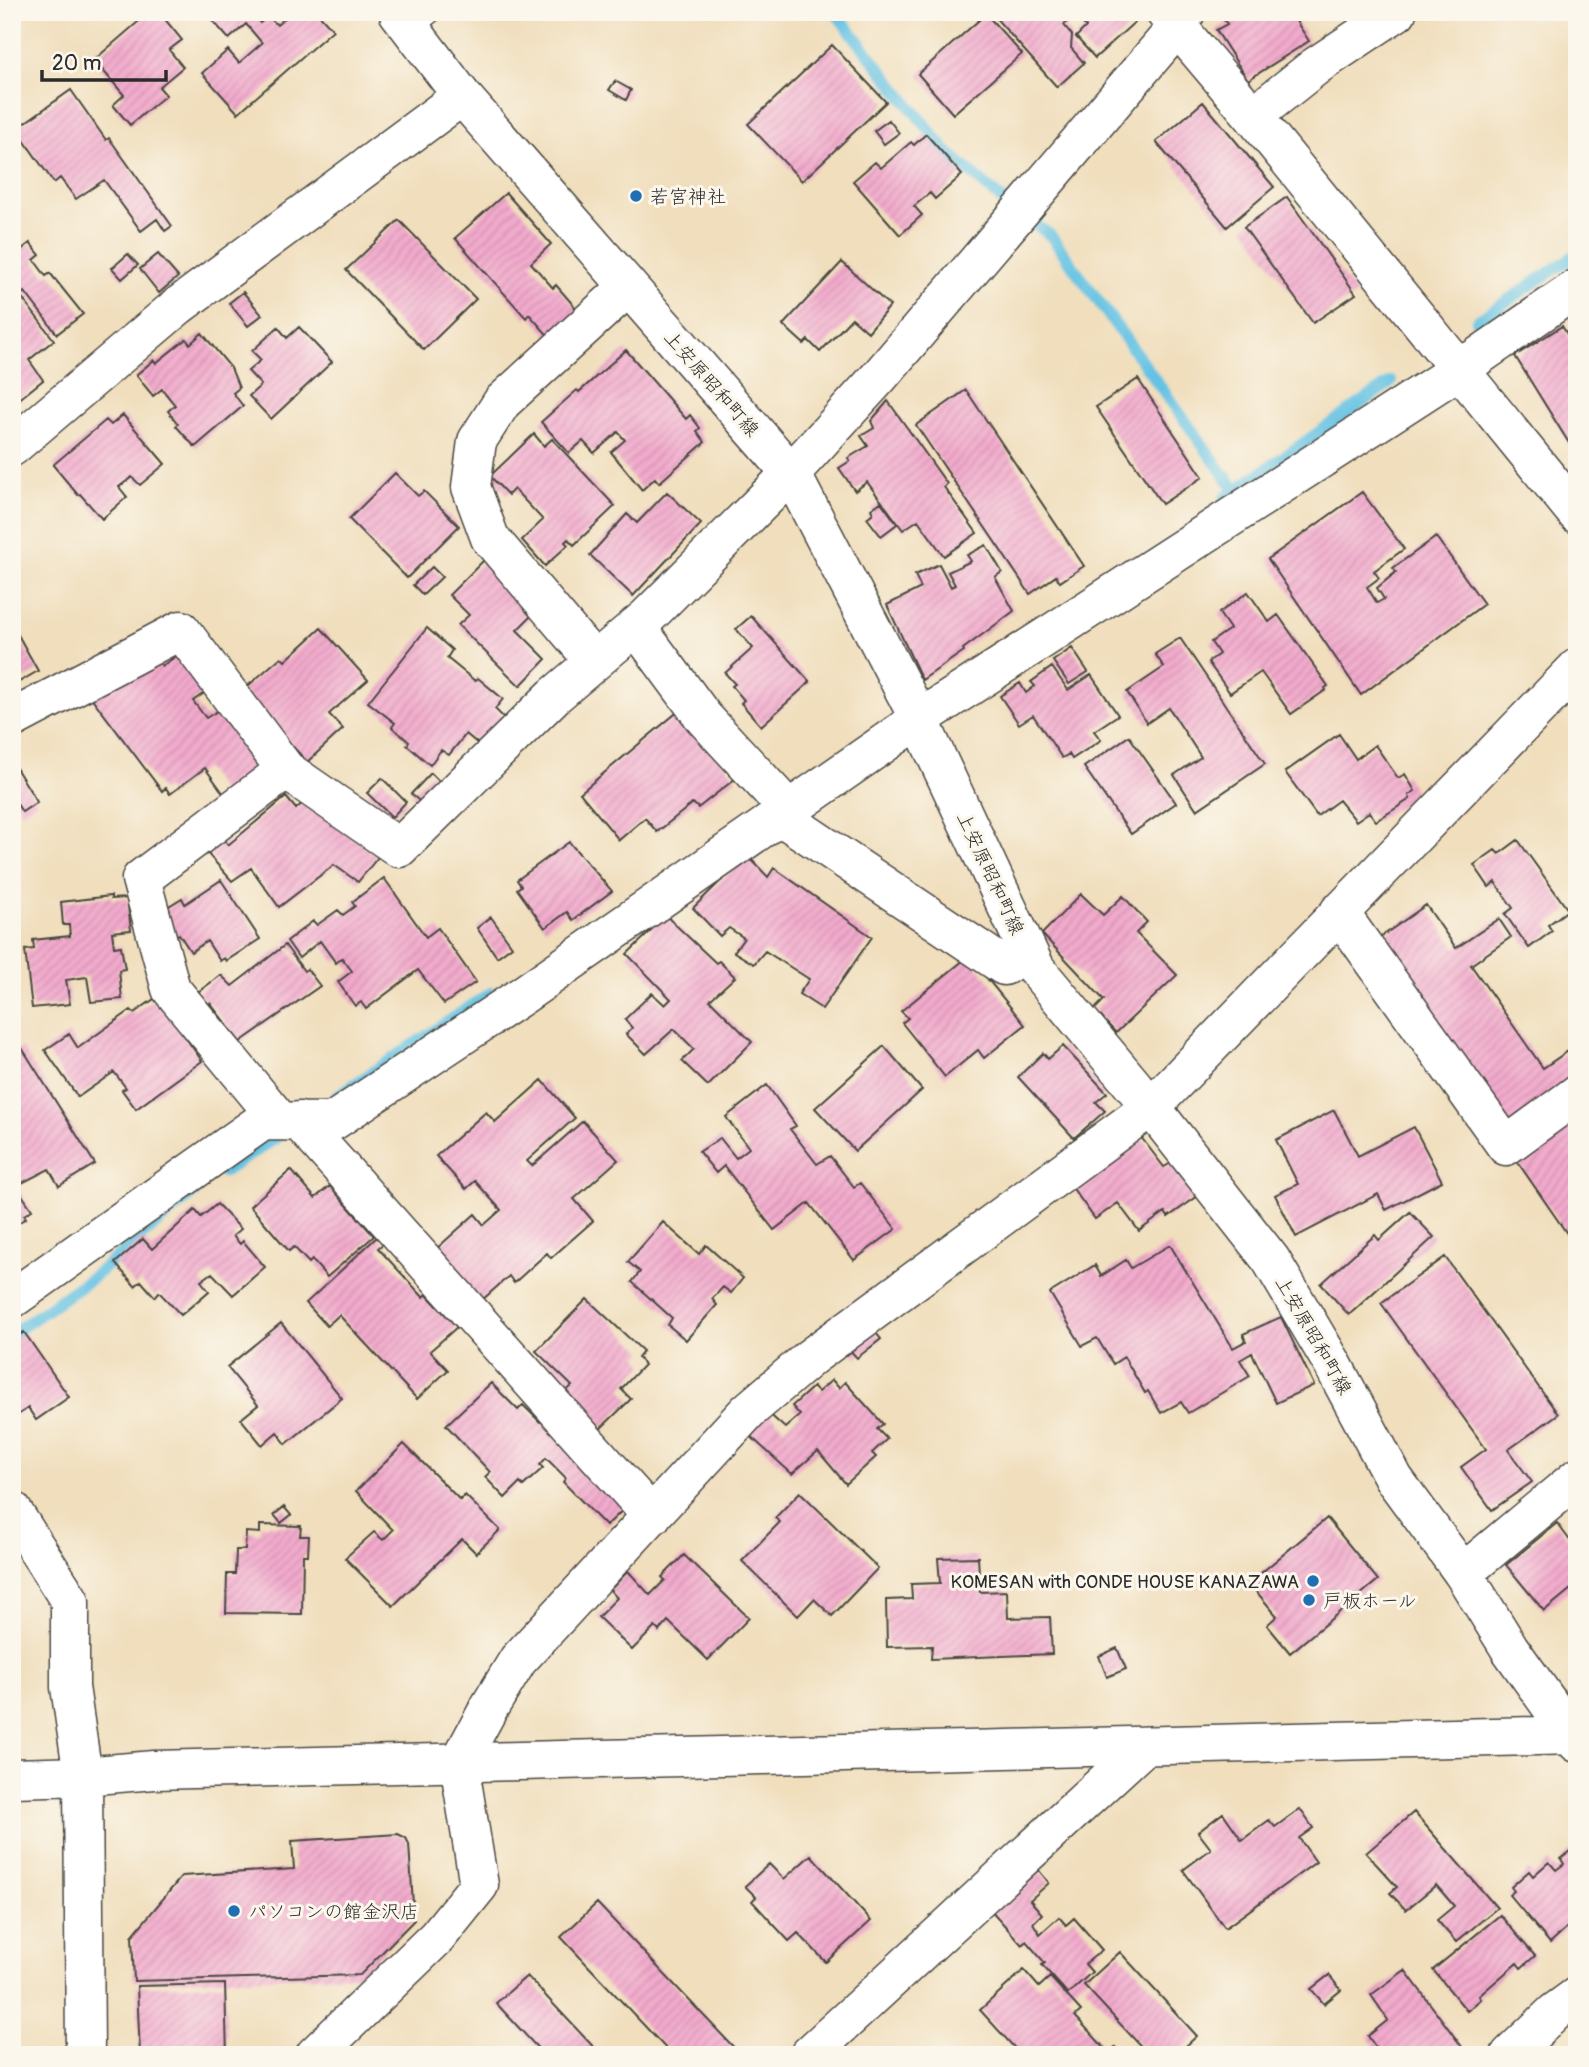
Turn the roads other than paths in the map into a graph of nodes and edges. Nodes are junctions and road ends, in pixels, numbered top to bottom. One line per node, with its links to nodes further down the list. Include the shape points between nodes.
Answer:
1 (1397, 12): 5 (street, via 1316,66)
2 (1176, 17): 5 (street); 10 (street, via 879,377)
3 (414, 18): 4 (street, 上安原昭和町線)
4 (462, 96): 6 (street, 上安原昭和町線); 9 (street, via 178,306)
5 (1253, 116): 8 (street)
6 (628, 287): 10 (street, 上安原昭和町線); 13 (street, via 502,402 477,441 471,487 490,538)
7 (1577, 288): 8 (street)
8 (1460, 369): 11 (street); 16 (street)
9 (12, 447)
10 (791, 473): 12 (street); 16 (street, 上安原昭和町線)
11 (1577, 514)
12 (636, 626): 13 (street); 18 (street, via 704,718)
13 (594, 661): 17 (street, via 399,848)
14 (1577, 668): 19 (street)
15 (12, 719): 17 (street, via 181,630)
16 (919, 719): 18 (street); 20 (street, 上安原昭和町線)
17 (286, 770): 23 (street, via 141,879 170,989)
18 (785, 813): 20 (street, via 1004,967); 23 (street, via 332,1122)
19 (1339, 912): 21 (street, via 1506,1146); 22 (street)
20 (1027, 951): 22 (street, 上安原昭和町線, via 1036,969)
21 (1577, 1094)
22 (1151, 1107): 27 (street, via 811,1357 748,1411); 28 (street, 上安原昭和町線, via 1271,1260 1394,1479)
23 (290, 1121): 24 (street, via 263,1121); 27 (street)
24 (12, 1299)
25 (1577, 1478): 28 (street)
26 (12, 1510): 32 (street, via 70,1601 70,1687)
27 (652, 1516): 31 (street, via 518,1660)
28 (1463, 1573): 29 (street, 上安原昭和町線, via 1510,1649)
29 (1575, 1734): 30 (street)
30 (1143, 1747): 31 (street); 37 (street)
31 (459, 1763): 32 (street, via 154,1770); 36 (street, via 479,1885 438,1937)
32 (83, 1776): 33 (street); 35 (street)
33 (12, 1778)
34 (1577, 1996): 38 (street)
35 (85, 2055)
36 (315, 2055)
37 (809, 2055)
38 (1510, 2055)

